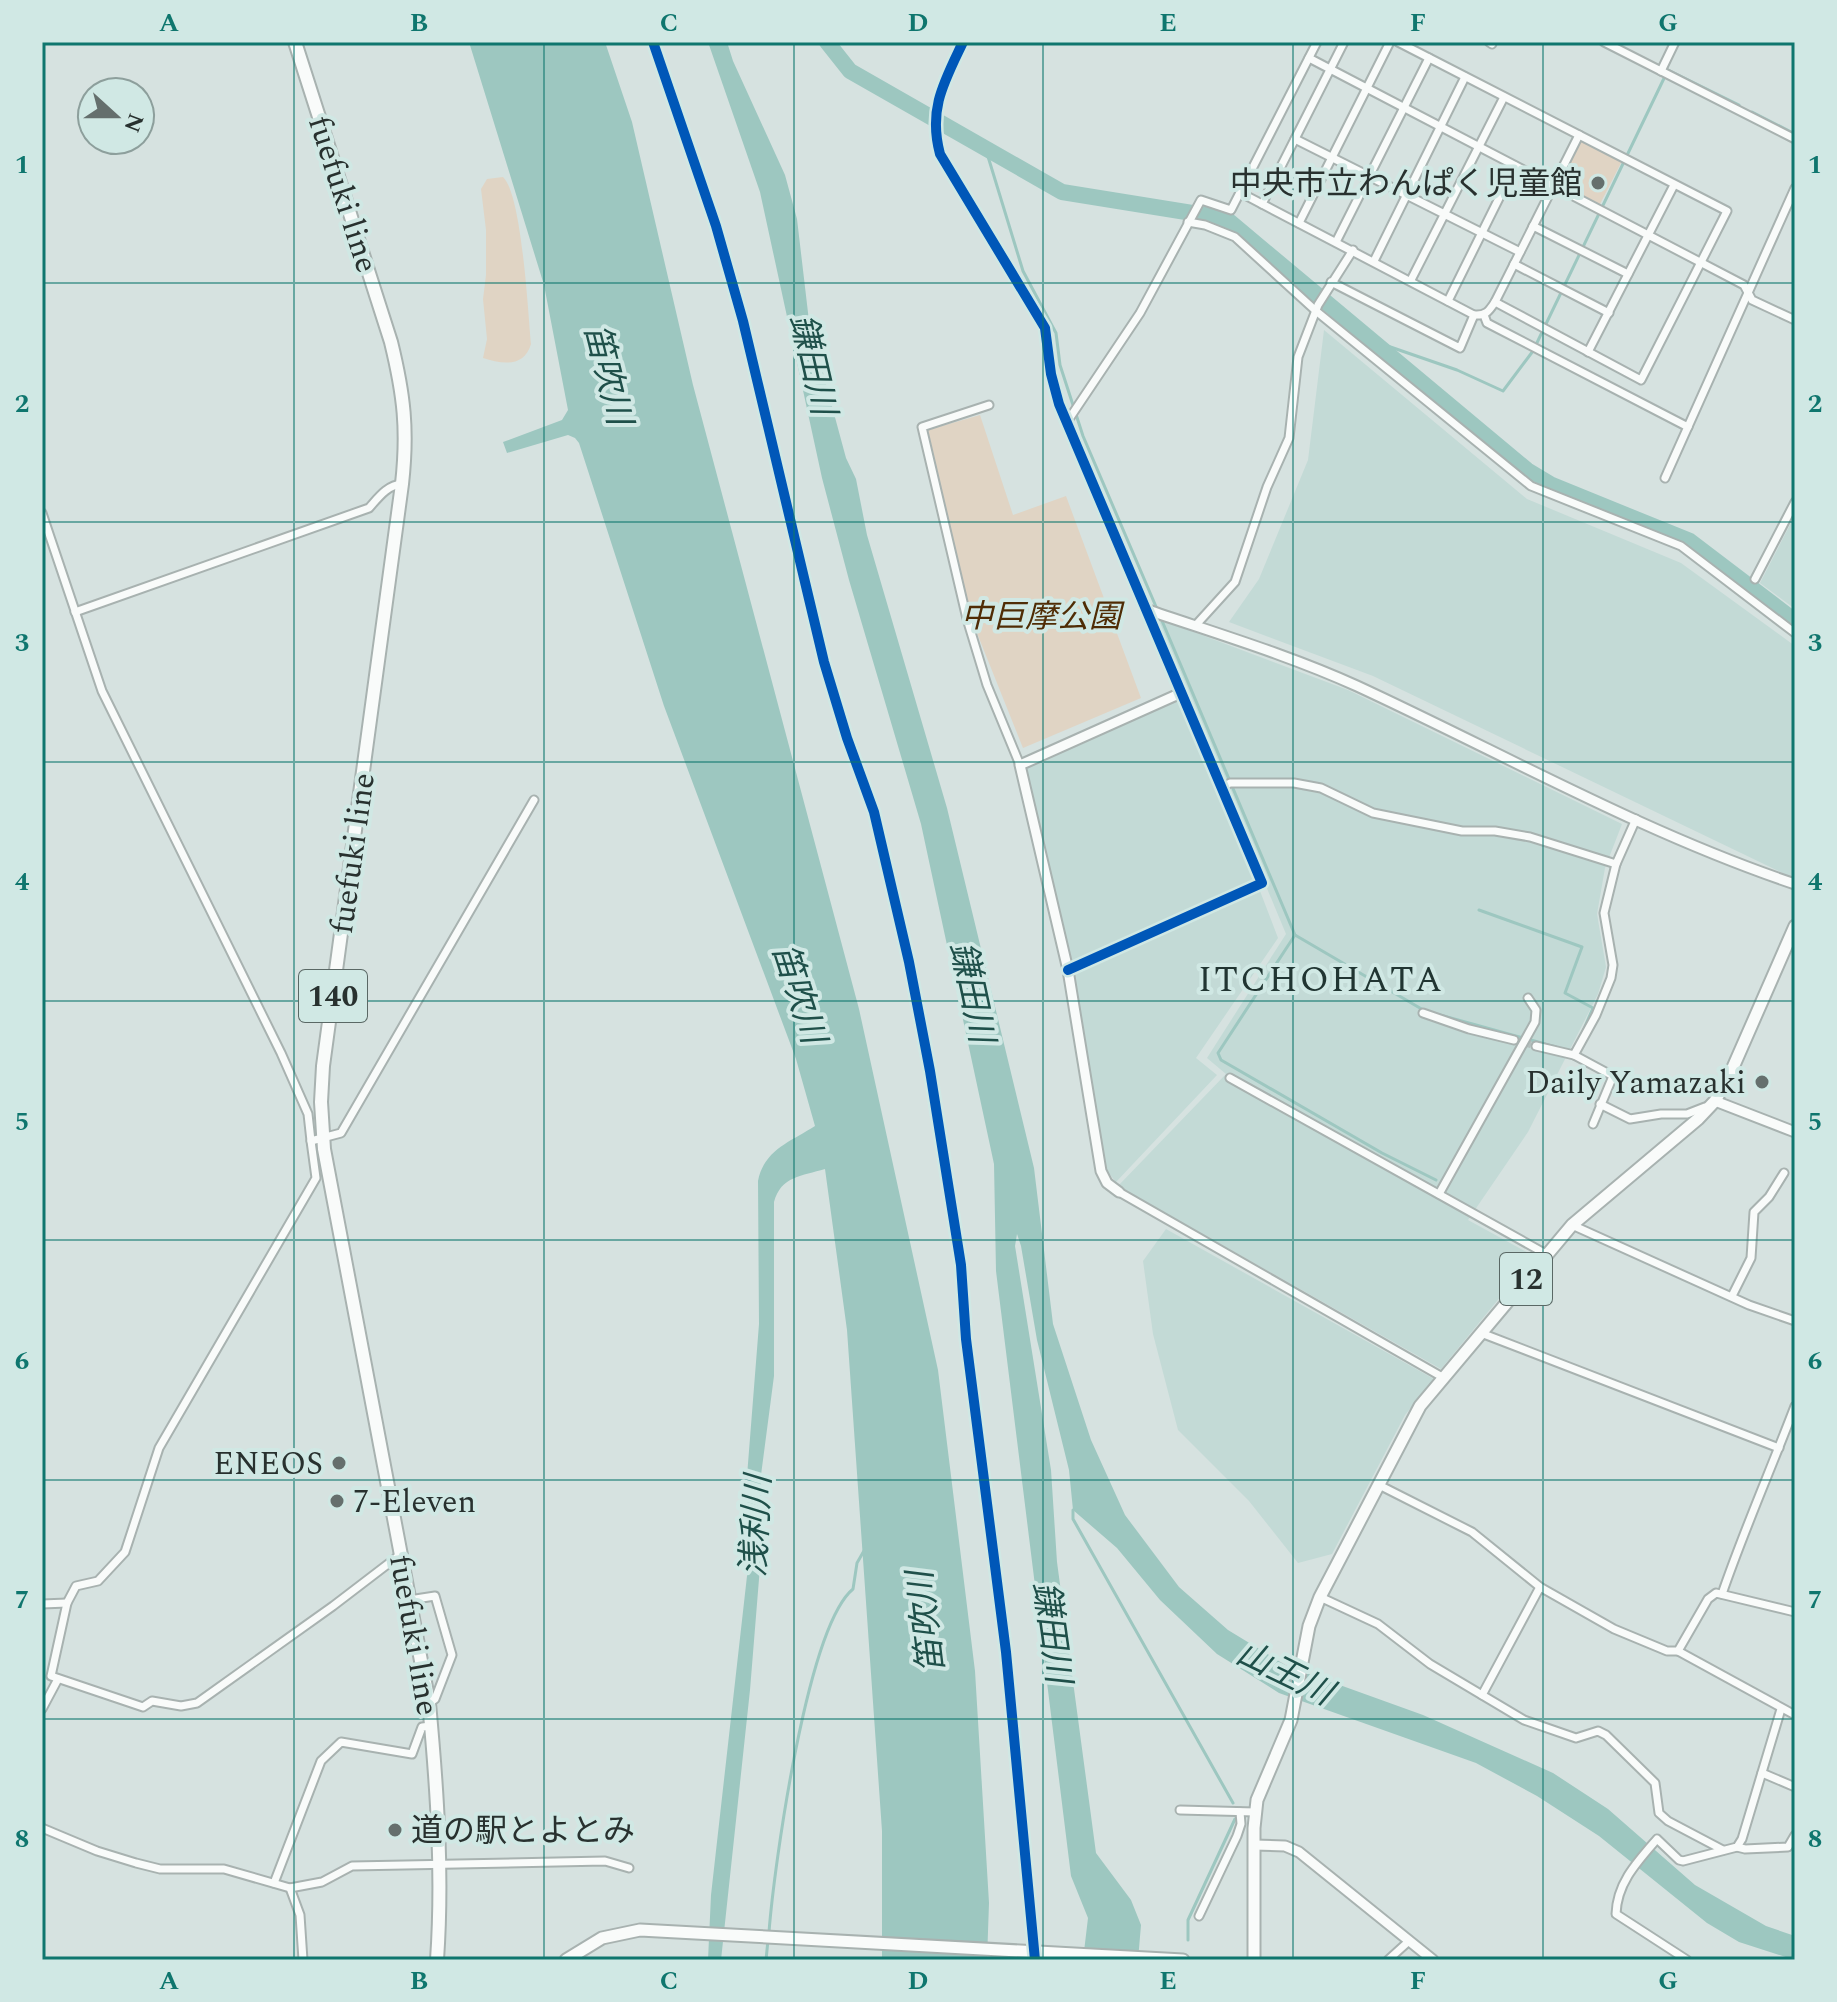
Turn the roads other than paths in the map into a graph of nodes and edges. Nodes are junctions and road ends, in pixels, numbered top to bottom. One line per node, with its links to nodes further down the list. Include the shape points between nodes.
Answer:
1 (295, 42): 59 (highway, fuefuki line / 140, via 403,390)
2 (963, 42): 56 (street, via 943,81 936,114 940,154 1045,328 1051,374)
3 (1317, 42): 9 (street)
4 (1344, 42): 11 (street)
5 (1390, 42): 14 (street)
6 (1398, 42): 10 (street)
7 (1604, 42): 12 (street)
8 (1675, 42): 12 (street)
9 (1309, 58): 11 (street); 28 (street)
10 (1429, 58): 13 (street); 16 (street)
11 (1330, 69): 14 (street); 19 (street)
12 (1664, 72): 20 (street)
13 (1465, 77): 15 (street); 17 (street)
14 (1366, 89): 16 (street); 22 (street)
15 (1504, 97): 18 (street); 21 (street)
16 (1404, 108): 17 (street); 24 (street)
17 (1440, 127): 21 (street); 29 (street)
18 (1579, 135): 25 (street); 26 (street)
19 (1295, 139): 22 (street); 30 (street)
20 (1795, 139)
21 (1479, 147): 23 (street); 31 (street)
22 (1332, 157): 24 (street); 33 (street)
23 (1515, 166): 26 (street); 35 (street)
24 (1369, 177): 29 (street); 37 (street)
25 (1674, 185): 36 (street); 41 (street, via 1727,211)
26 (1553, 186): 34 (street); 36 (street)
27 (1795, 188): 46 (street)
28 (1241, 193): 30 (street); 32 (street, via 1231,210 1201,200)
29 (1406, 195): 31 (street); 40 (street)
30 (1262, 204): 33 (street)
31 (1445, 214): 35 (street); 44 (street)
32 (1189, 220): 49 (street, via 1235,237); 56 (street, via 1140,313)
33 (1299, 223): 37 (street)
34 (1533, 226): 39 (street); 43 (street)
35 (1482, 233): 39 (street); 47 (street)
36 (1648, 236): 41 (street); 43 (street)
37 (1336, 242): 38 (street)
38 (1353, 250): 40 (street); 45 (street)
39 (1520, 252): 42 (street)
40 (1374, 261): 44 (street)
41 (1701, 263): 46 (street, via 1744,285); 54 (street, via 1641,380)
42 (1514, 264): 48 (street); 50 (street)
43 (1628, 274): 50 (street)
44 (1411, 280): 47 (street)
45 (1331, 282): 49 (street); 51 (street, via 1460,348)
46 (1748, 293): 53 (street, via 1752,300); 57 (street)
47 (1448, 301): 51 (street)
48 (1495, 302): 52 (street); 54 (street)
49 (1317, 308): 65 (street, via 1298,357 1289,438 1235,582); 66 (street, via 1531,486 1681,546)
50 (1609, 313): 54 (street)
51 (1474, 315): 52 (street)
52 (1484, 315): 57 (street, via 1487,323)
53 (1795, 320)
54 (1588, 352)
55 (989, 405): 68 (street, via 922,427 967,619)
56 (1067, 422): 63 (street)
57 (1688, 427): 58 (street)
58 (1665, 478)
59 (402, 484): 64 (street, via 385,491 369,508); 86 (highway, fuefuki line / 140)
60 (1795, 502): 62 (street)
61 (42, 513): 64 (street)
62 (1755, 579)
63 (1145, 609): 65 (street); 67 (street)
64 (75, 612): 86 (street, via 102,691)
65 (1195, 626): 71 (street, via 1357,686)
66 (1795, 633)
67 (1181, 693): 68 (street); 69 (street)
68 (1020, 765): 75 (street)
69 (1221, 788): 72 (street, via 1230,783 1294,783 1321,788 1373,813 1462,831 1530,837); 75 (street, via 1262,883)
70 (534, 800): 86 (street, via 341,1133)
71 (1636, 819): 72 (street); 73 (street)
72 (1616, 864): 80 (street, via 1604,913 1611,978)
73 (1795, 884)
74 (1795, 926): 82 (main road, 12)
75 (1068, 970): 88 (street, via 1101,1171)
76 (1528, 998): 89 (street, via 1536,1010 1535,1022)
77 (1423, 1013): 78 (street)
78 (1514, 1040)
79 (1536, 1046): 80 (street)
80 (1574, 1055): 83 (street, via 1613,1076)
81 (1230, 1078): 89 (street)
82 (1715, 1101): 83 (street, via 1697,1112 1630,1119); 85 (street); 90 (main road, 12)
83 (1600, 1104): 84 (street)
84 (1593, 1124)
85 (1795, 1132)
86 (317, 1139): 99 (highway, fuefuki line / 140); 104 (street, via 316,1178 159,1448 125,1552 98,1581 76,1586)
87 (1784, 1173): 92 (street, via 1754,1212 1751,1258)
88 (1119, 1192): 95 (street)
89 (1439, 1194): 91 (street)
90 (1572, 1225): 91 (main road, 12); 92 (street)
91 (1546, 1254): 94 (main road, 12)
92 (1732, 1296): 93 (street)
93 (1795, 1321)
94 (1481, 1333): 95 (main road, 12); 97 (street)
95 (1444, 1378): 98 (main road, 12, via 1420,1406)
96 (1795, 1406): 97 (street)
97 (1779, 1448): 101 (street)
98 (1379, 1485): 100 (street, via 1472,1532); 102 (main road, 12)
99 (401, 1554): 103 (highway, fuefuki line / 140); 108 (street, via 197,1703 152,1701 143,1707)
100 (1540, 1587): 107 (street, via 1614,1629); 109 (street)
101 (1722, 1594): 106 (street); 107 (street, via 1708,1599)
102 (1320, 1597): 109 (street, via 1378,1624); 119 (main road, 12, via 1291,1719)
103 (409, 1600): 110 (highway, fuefuki line / 140); 110 (street, via 435,1596 452,1655)
104 (67, 1603): 105 (street); 108 (street, via 51,1676)
105 (42, 1604)
106 (1795, 1612)
107 (1678, 1651): 112 (street)
108 (58, 1679): 111 (street)
109 (1482, 1695): 124 (street, via 1524,1720 1576,1738 1598,1731 1606,1735 1655,1783 1659,1813)
110 (429, 1703): 114 (highway, fuefuki line / 140)
111 (42, 1709)
112 (1781, 1709): 113 (street); 115 (street)
113 (1795, 1715)
114 (431, 1726): 125 (highway, fuefuki line / 140); 127 (street, via 422,1727 412,1754 341,1742 321,1761)
115 (1762, 1773): 116 (street); 123 (street)
116 (1795, 1787)
117 (1180, 1810): 118 (street)
118 (1240, 1812): 119 (street); 129 (street, via 1237,1836)
119 (1255, 1812): 122 (main road, 12)
120 (42, 1828): 127 (street, via 160,1869 224,1869)
121 (1795, 1835): 123 (street, via 1788,1847)
122 (1254, 1845): 131 (street, via 1299,1852); 137 (main road, 12)
123 (1737, 1847): 124 (street)
124 (1723, 1850): 140 (street, via 1679,1860 1657,1839 1631,1869 1617,1897 1616,1914)
125 (439, 1865): 126 (street, via 605,1861); 128 (street, via 352,1866 322,1882); 130 (highway, fuefuki line / 140)
126 (629, 1868)
127 (274, 1883): 128 (street)
128 (290, 1888): 132 (street, via 300,1915)
129 (1199, 1916)
130 (440, 1919): 133 (highway, fuefuki line / 140); 134 (street)
131 (1409, 1941): 138 (street); 139 (street)
132 (303, 1960)
133 (437, 1960)
134 (443, 1960)
135 (566, 1960): 136 (main road, via 602,1938 626,1931)
136 (1183, 1960)
137 (1254, 1960)
138 (1388, 1960)
139 (1433, 1960)
140 (1687, 1960)

